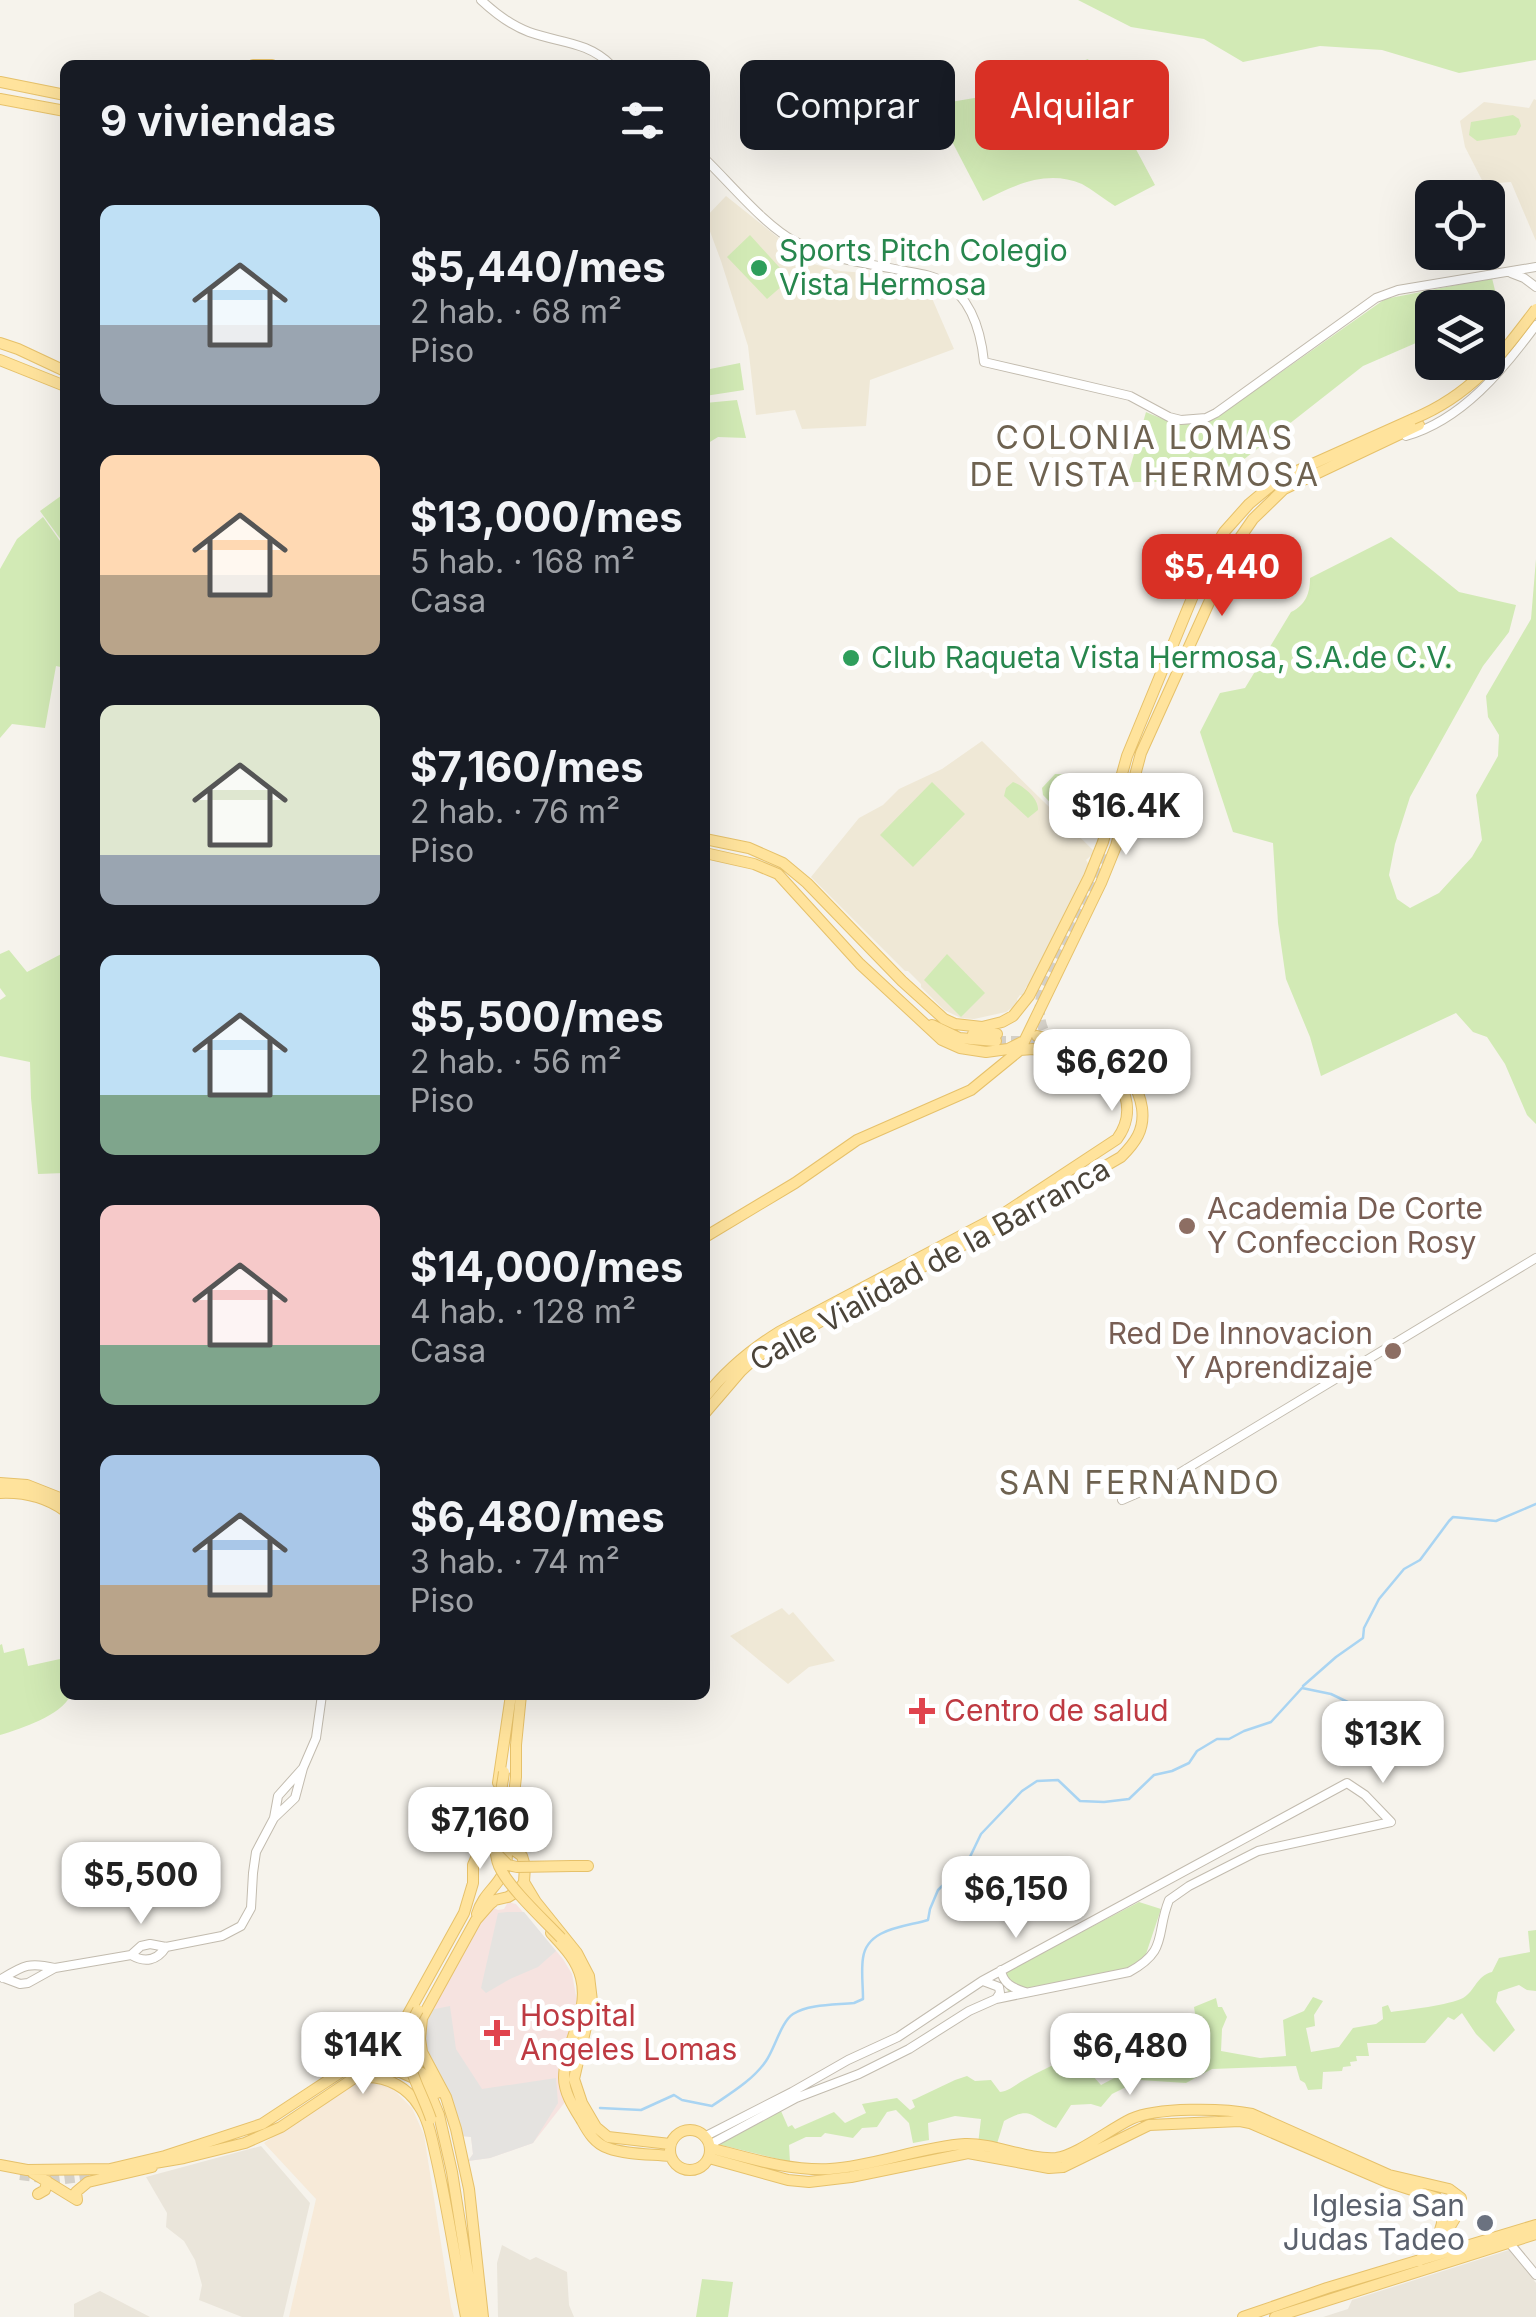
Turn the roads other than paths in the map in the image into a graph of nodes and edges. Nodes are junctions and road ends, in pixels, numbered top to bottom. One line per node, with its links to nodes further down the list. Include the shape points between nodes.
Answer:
1 (481, 0): 2 (street, via 516,27 592,49)
2 (605, 60)
3 (0, 82): 4 (main road)
4 (60, 94)
5 (0, 99): 6 (main road)
6 (60, 110)
7 (710, 164): 9 (street, via 798,244 950,286 978,328 984,362 1119,392 1181,420 1216,414 1376,298)
8 (1533, 267): 9 (street); 10 (street)
9 (1506, 272): 10 (street)
10 (1536, 286)
11 (1534, 314): 13 (street); 16 (street); 21 (main road, bridge, via 1481,376)
12 (0, 343): 14 (main road)
13 (1505, 343)
14 (18, 348): 17 (main road); 18 (main road)
15 (1505, 349): 16 (street)
16 (1512, 358): 22 (street, via 1447,416)
17 (2, 360): 20 (main road)
18 (60, 369)
19 (1467, 380): 23 (street, via 1432,406)
20 (60, 384)
21 (1416, 422): 22 (main road); 23 (main road)
22 (1387, 440): 24 (main road)
23 (1345, 448): 24 (main road)
24 (1310, 470): 25 (main road, via 1266,488 1224,532); 26 (main road, via 1253,519 1226,560)
25 (1146, 709): 26 (main road); 30 (main road, via 1104,842)
26 (1124, 801): 29 (main road); 31 (main road, via 1116,846)
27 (710, 840): 32 (main road, via 783,863)
28 (710, 854): 33 (main road, via 778,874)
29 (1090, 896)
30 (1059, 939): 31 (main road); 32 (main road, via 1021,1008 990,1026 944,1019)
31 (1072, 946): 34 (main road)
32 (904, 984): 33 (main road, via 941,1024 996,1038 950,1034)
33 (892, 994): 35 (main road, via 942,1040)
34 (1047, 1042): 36 (main road); 37 (main road); 40 (main road, via 1116,1072 1133,1107 1117,1148); 44 (main road, Calle Vialidad de la Barranca, via 1092,1051 1130,1077 1144,1117 1130,1148 770,1349 741,1370)
35 (970, 1050): 37 (main road); 39 (main road, via 990,1062)
36 (1020, 1050): 38 (main road); 40 (main road, via 1033,1048 1102,1072 1120,1093 1124,1115 1115,1136)
37 (986, 1052): 38 (main road)
38 (1002, 1066): 39 (main road)
39 (982, 1082): 41 (main road, via 858,1140)
40 (1053, 1183): 43 (main road, Calle Vialidad de la Barranca, via 779,1332 731,1366)
41 (710, 1234)
42 (1536, 1258): 48 (street, via 1168,1480)
43 (710, 1391)
44 (710, 1407)
45 (0, 1483): 47 (main road)
46 (0, 1493): 49 (main road, via 26,1494)
47 (60, 1498)
48 (1122, 1500)
49 (60, 1508)
50 (321, 1700): 56 (street, via 316,1738)
51 (511, 1700): 53 (main road)
52 (519, 1700): 53 (main road)
53 (512, 1722): 54 (main road); 55 (main road)
54 (501, 1758): 61 (main road); 62 (main road, bridge)
55 (516, 1777): 59 (main road); 62 (main road)
56 (295, 1783): 57 (street); 58 (street, via 296,1798)
57 (276, 1804): 58 (street); 60 (street)
58 (285, 1810): 60 (street)
59 (506, 1812)
60 (274, 1818): 72 (street, via 256,1852 251,1908 242,1926)
61 (488, 1833): 62 (main road); 64 (main road)
62 (505, 1847): 64 (main road); 66 (main road, bridge, via 508,1865); 67 (main road, via 522,1856); 71 (main road, via 506,1872); 73 (main road, bridge, via 499,1866 506,1878)
63 (1232, 1847): 65 (street); 65 (street, via 1347,1784 1391,1822); 76 (street)
64 (483, 1850): 68 (main road, via 473,1864)
65 (1239, 1860): 79 (street, via 1169,1900 1159,1944 1136,1968)
66 (588, 1866)
67 (524, 1882): 69 (main road); 70 (main road)
68 (473, 1883): 81 (main road, via 469,1917); 82 (main road, via 423,1992)
69 (508, 1897): 70 (main road); 71 (main road, via 495,1900)
70 (531, 1905): 73 (main road); 91 (main road, via 577,1953 589,1976 592,2000 574,2079 596,2128 608,2138)
71 (476, 1920): 81 (main road)
72 (166, 1948): 74 (street, via 150,1944); 74 (street, via 149,1960)
73 (567, 1950): 91 (main road, via 581,1977 564,2079 574,2107 589,2134 610,2149)
74 (131, 1955): 75 (street)
75 (54, 1968): 77 (street, via 32,1964); 77 (street, via 28,1984)
76 (1001, 1970): 78 (street); 79 (street, via 1008,1984)
77 (2, 1979)
78 (982, 1981): 80 (street, via 999,1987); 85 (street)
79 (1028, 1993): 80 (street)
80 (996, 1999): 87 (street)
81 (420, 2014): 83 (main road); 98 (main road, bridge, via 406,2035 406,2053 432,2119); 99 (main road, via 422,2052 456,2128)
82 (389, 2038): 83 (main road, via 391,2048); 88 (main road)
83 (398, 2046): 86 (main road)
84 (401, 2063): 99 (main road, via 435,2087)
85 (829, 2071): 87 (street); 90 (street)
86 (353, 2075): 88 (main road); 92 (main road, via 281,2127 245,2143); 102 (main road, via 400,2072 430,2093); 105 (main road, via 389,2080 422,2108)
87 (834, 2083): 90 (street)
88 (268, 2120): 95 (main road, via 110,2169)
89 (1304, 2142): 90 (main road, via 1250,2123 1162,2123 1063,2168 968,2153 809,2182); 104 (main road, via 1457,2193 1460,2210); 106 (main road, via 1437,2198 1441,2231)
90 (708, 2147): 91 (main road, via 698,2132 686,2131 675,2136); 91 (main road, via 700,2168 688,2170 677,2166)
91 (670, 2150)
92 (166, 2160): 93 (main road); 96 (main road, via 88,2182 76,2192 77,2200)
93 (143, 2164)
94 (0, 2169): 95 (main road)
95 (24, 2173): 96 (main road)
96 (47, 2181): 97 (main road)
97 (38, 2194)
98 (452, 2207): 102 (main road); 105 (main road)
99 (470, 2214): 110 (main road)
100 (1536, 2225): 103 (main road)
101 (1536, 2234): 103 (main road)
102 (464, 2237): 109 (main road)
103 (1506, 2240): 104 (main road); 107 (street); 112 (main road)
104 (1436, 2255): 106 (main road)
105 (456, 2258): 108 (main road)
106 (1419, 2261): 111 (main road)
107 (1536, 2275)
108 (466, 2317)
109 (475, 2317)
110 (483, 2317)
111 (1243, 2317)
112 (1275, 2317)

